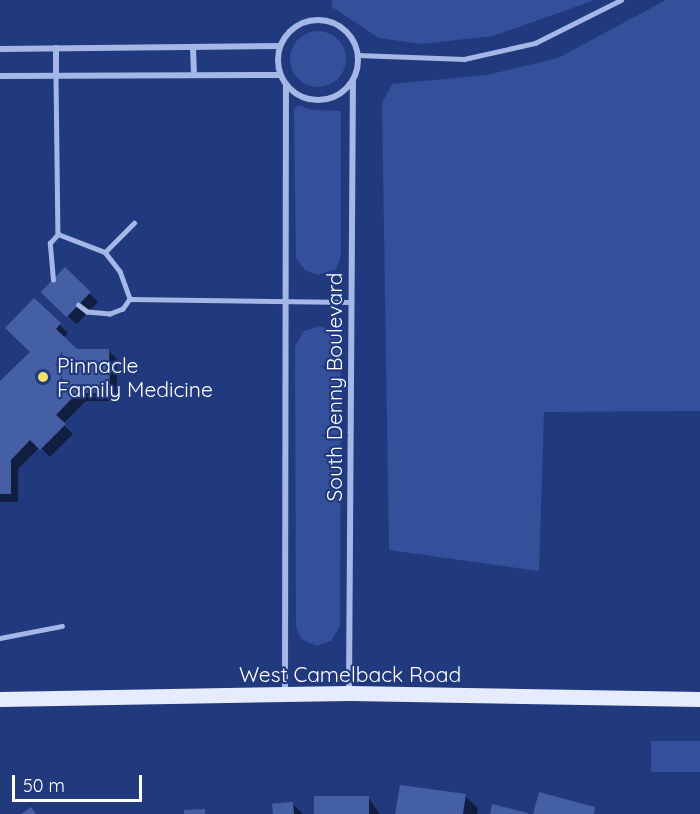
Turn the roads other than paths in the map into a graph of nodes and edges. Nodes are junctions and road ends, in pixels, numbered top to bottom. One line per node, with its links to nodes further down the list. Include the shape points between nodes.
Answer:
1 (621, 0): 6 (lane, via 535,43 464,58)
2 (280, 46): 3 (street); 6 (street, via 297,26 323,20 346,32); 8 (street)
3 (193, 47): 4 (street); 7 (street)
4 (56, 48): 5 (street); 10 (street)
5 (0, 49)
6 (358, 55): 11 (street, South Denny Boulevard)
7 (194, 75): 8 (street); 10 (street)
8 (280, 75): 12 (street)
9 (0, 76): 10 (street)
10 (56, 76): 14 (lane)
11 (353, 81): 12 (street, via 344,91 321,101 296,94); 19 (street, South Denny Boulevard)
12 (286, 86): 18 (street)
13 (134, 223): 15 (lane)
14 (58, 234): 15 (lane); 16 (lane, via 50,243)
15 (105, 252): 17 (lane, via 120,271)
16 (53, 280)
17 (130, 299): 18 (lane); 20 (lane, via 123,309 110,314 87,312)
18 (286, 302): 19 (lane); 24 (street)
19 (351, 302): 23 (street, South Denny Boulevard)
20 (78, 305)
21 (62, 626): 22 (lane)
22 (0, 638)
23 (349, 693): 24 (main road, West Camelback Road); 26 (main road, West Camelback Road)
24 (285, 695): 25 (main road, West Camelback Road)
25 (0, 699)
26 (700, 699)

